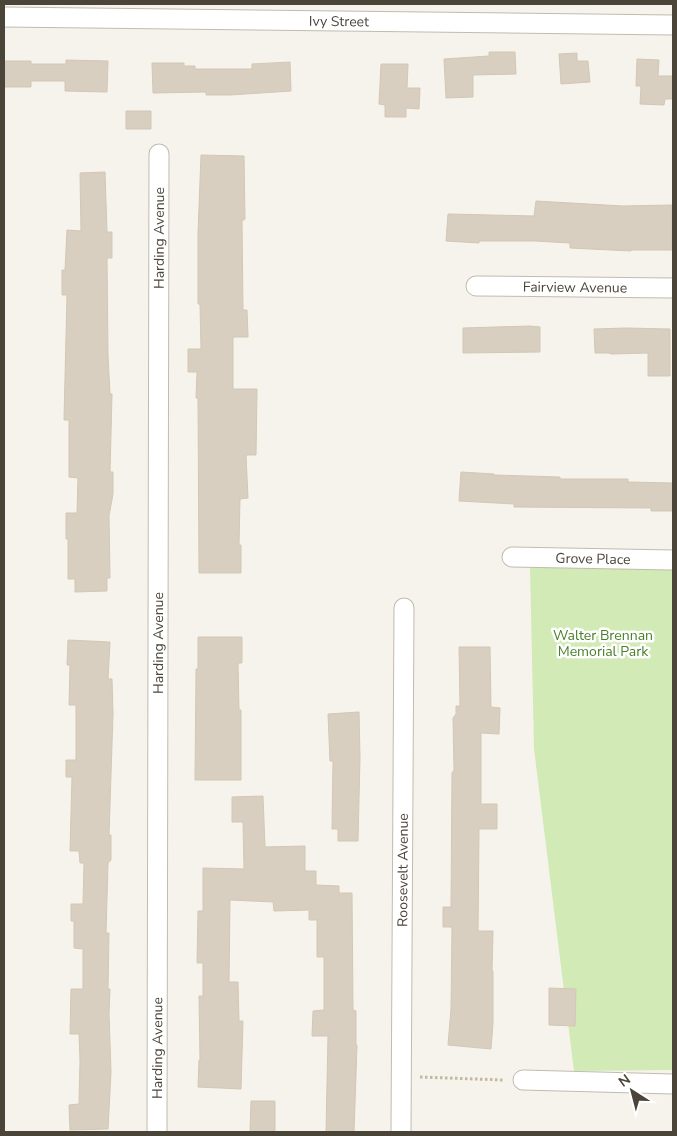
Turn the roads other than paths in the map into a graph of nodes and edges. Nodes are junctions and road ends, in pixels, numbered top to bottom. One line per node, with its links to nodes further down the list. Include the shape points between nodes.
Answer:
1 (4, 17): 2 (street, Ivy Street)
2 (673, 25)
3 (159, 154): 11 (street, Harding Avenue)
4 (476, 286): 5 (street, Fairview Avenue)
5 (673, 288)
6 (512, 557): 7 (street, Grove Place)
7 (673, 560)
8 (404, 608): 12 (street, Roosevelt Avenue)
9 (523, 1080): 10 (street)
10 (673, 1084)
11 (157, 1132)
12 (401, 1132)

